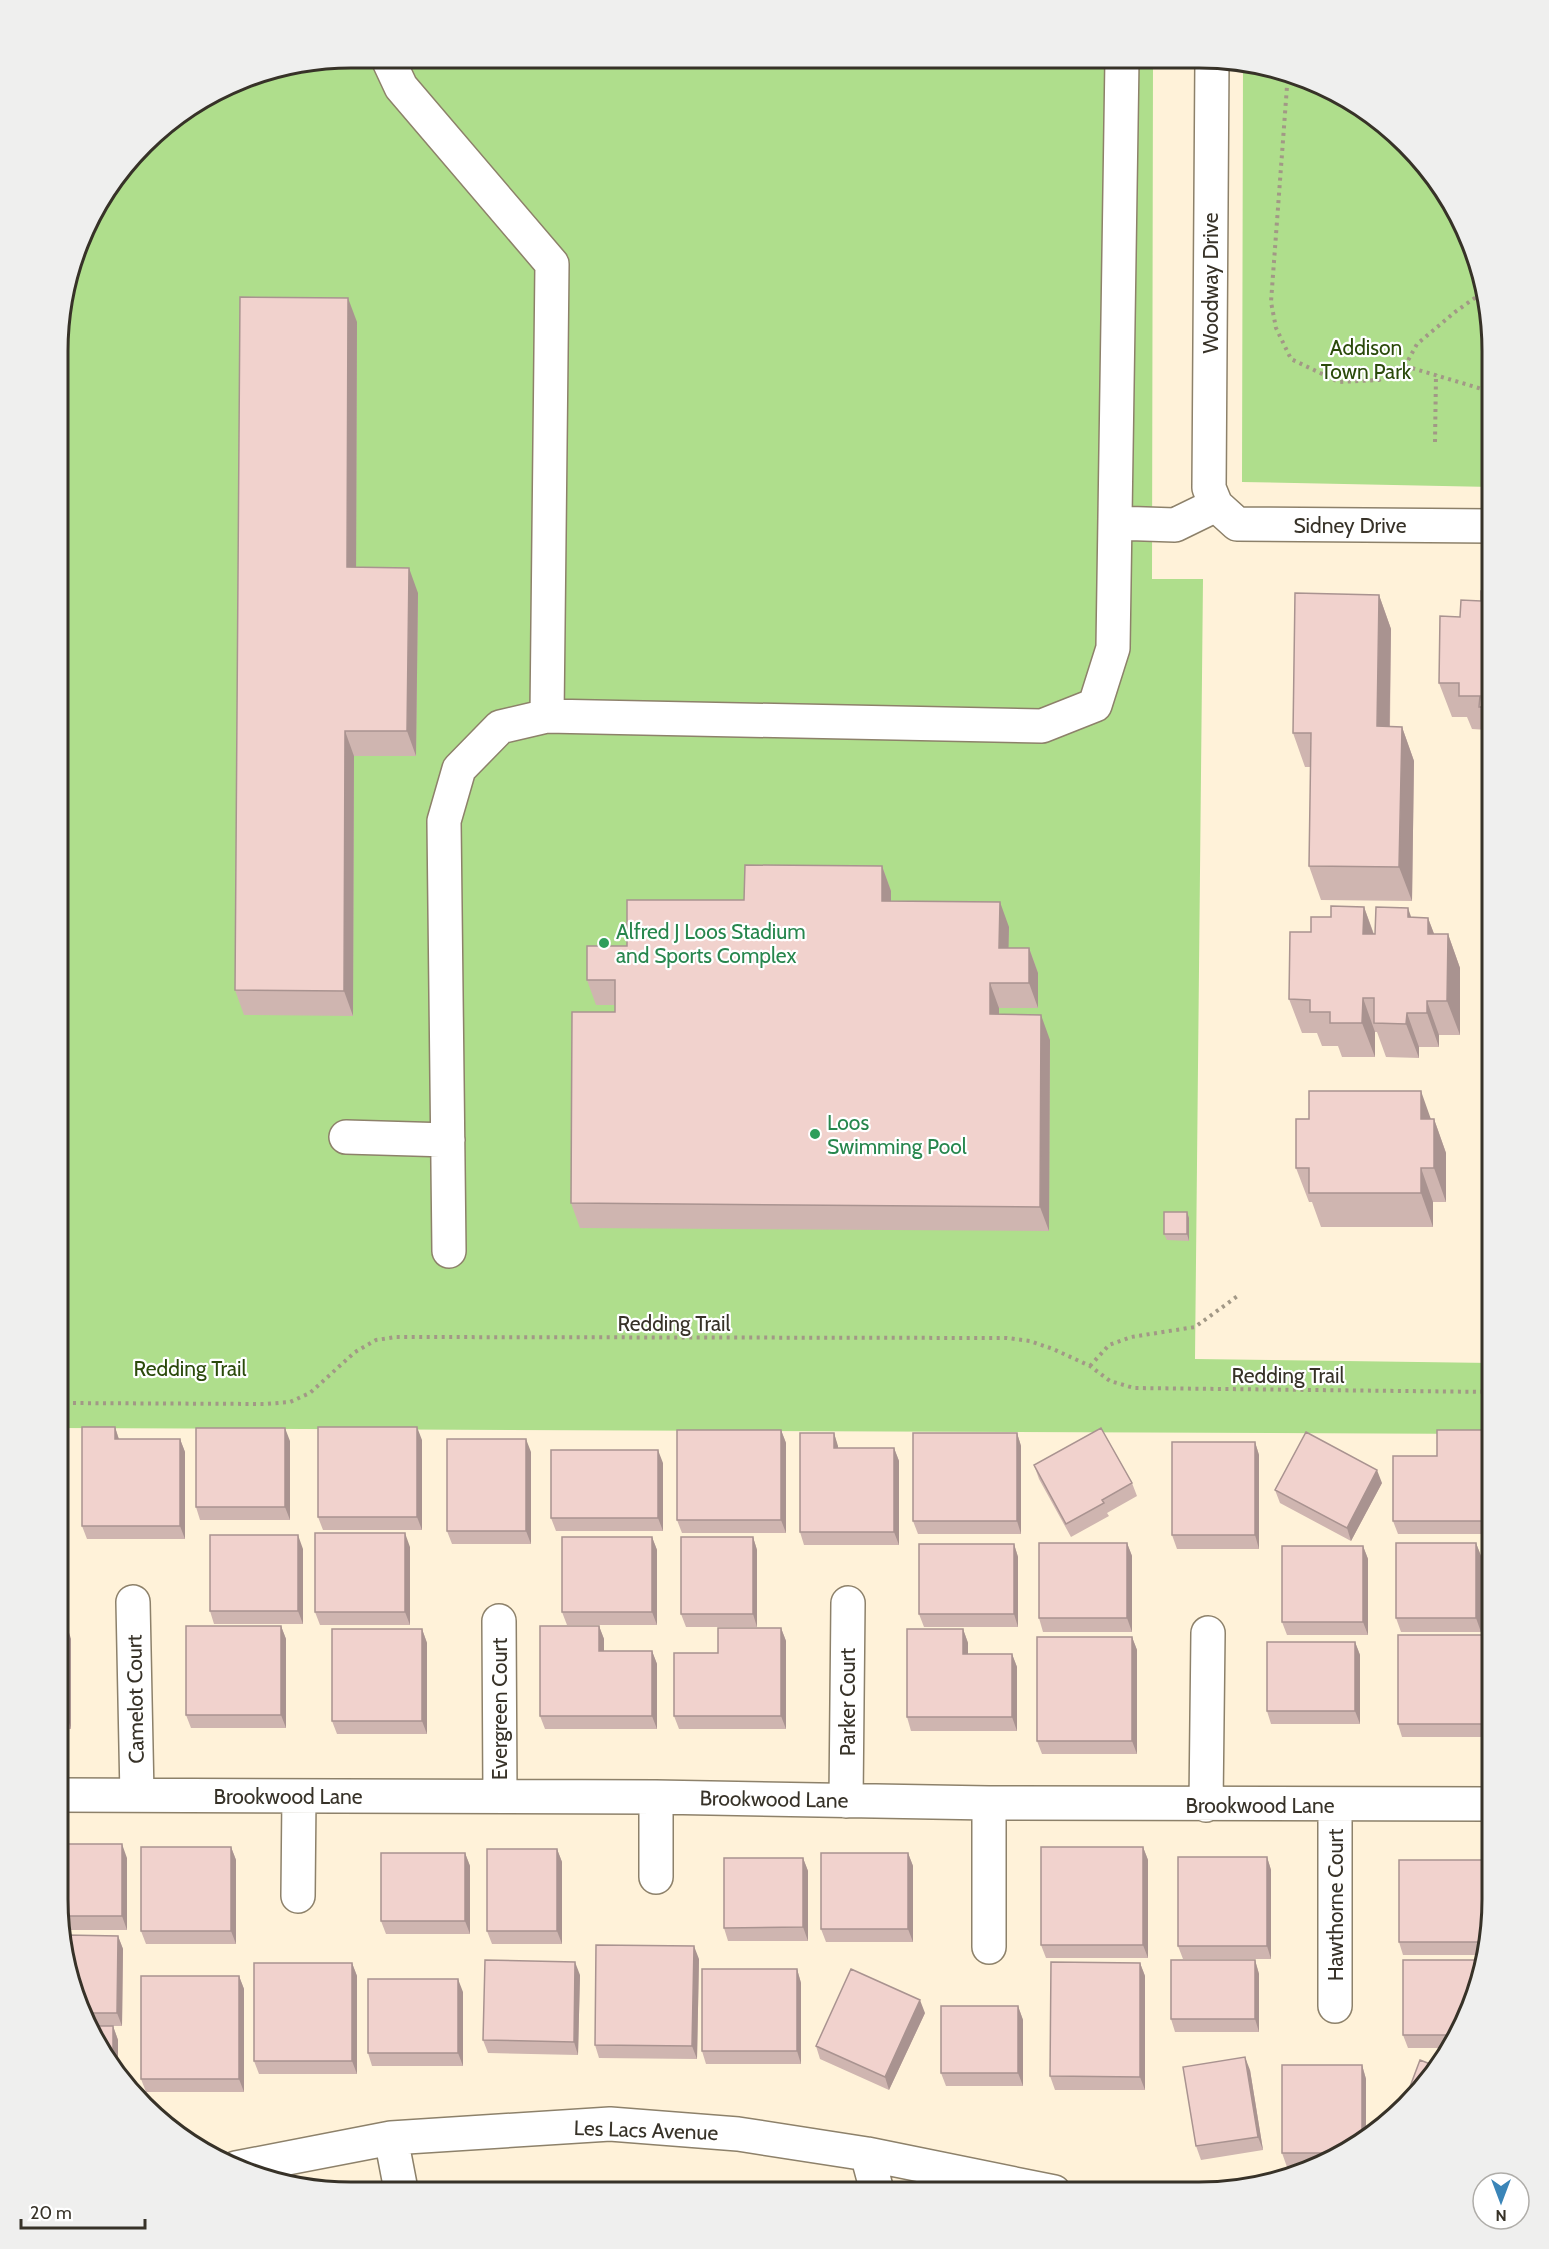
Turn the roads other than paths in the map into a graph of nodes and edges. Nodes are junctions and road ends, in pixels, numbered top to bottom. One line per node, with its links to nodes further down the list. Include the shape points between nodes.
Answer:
1 (392, 68): 7 (street, via 401,87 552,264)
2 (1122, 68): 5 (street)
3 (1212, 68): 4 (street, Woodway Drive, via 1209,488)
4 (1216, 505): 5 (street, via 1175,525); 6 (street, Sidney Drive, via 1237,524)
5 (1115, 524): 7 (street, via 1113,648 1095,705 1042,726)
6 (1482, 526)
7 (547, 716): 9 (street, via 500,727 459,769 444,821)
8 (346, 1137): 9 (street)
9 (448, 1140): 10 (street)
10 (449, 1251)
11 (133, 1602): 16 (street, Camelot Court)
12 (848, 1603): 20 (street, Parker Court)
13 (499, 1621): 18 (street, Evergreen Court)
14 (1208, 1633): 23 (street)
15 (68, 1795): 16 (street, Brookwood Lane)
16 (137, 1795): 17 (street, Brookwood Lane)
17 (299, 1796): 18 (street, Brookwood Lane); 26 (street)
18 (500, 1796): 19 (street, Brookwood Lane)
19 (656, 1797): 20 (street, Brookwood Lane); 25 (street)
20 (846, 1801): 21 (street, Brookwood Lane)
21 (989, 1803): 23 (street, Brookwood Lane); 27 (street)
22 (1482, 1804): 24 (street, Brookwood Lane)
23 (1206, 1805): 24 (street, Brookwood Lane)
24 (1335, 1805): 28 (street, Hawthorne Court)
25 (656, 1877)
26 (298, 1896)
27 (989, 1947)
28 (1335, 2006)
29 (391, 2138): 30 (street, Les Lacs Avenue, via 610,2124 738,2134); 31 (street, Les Lacs Avenue); 32 (street)
30 (867, 2154): 33 (street); 34 (street, Les Lacs Avenue)
31 (255, 2164)
32 (399, 2182)
33 (875, 2182)
34 (1005, 2182)

